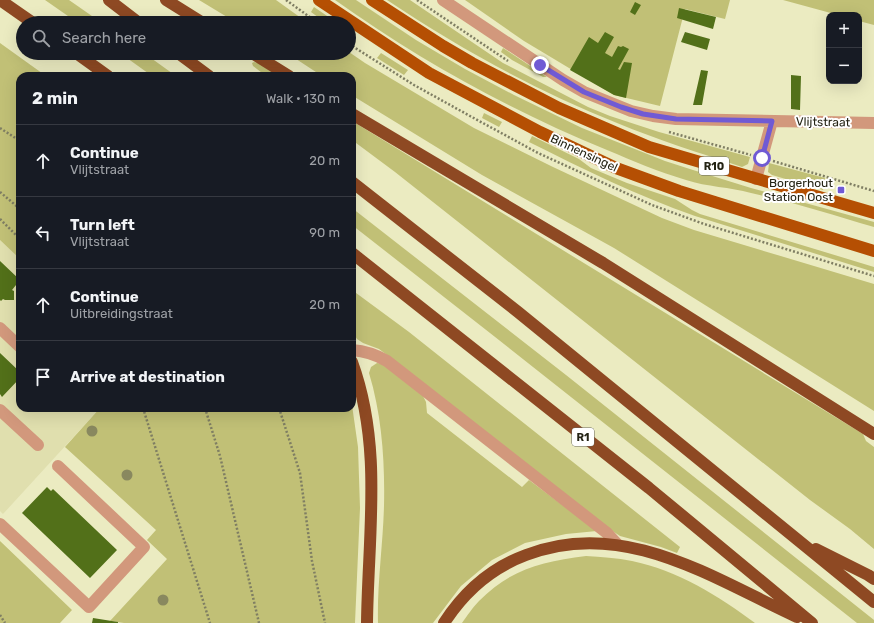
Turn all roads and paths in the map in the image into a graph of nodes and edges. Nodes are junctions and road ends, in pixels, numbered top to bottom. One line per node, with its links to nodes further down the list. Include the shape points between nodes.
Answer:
1 (0, 0): 8 (highway)
2 (110, 0): 9 (highway)
3 (166, 0): 10 (highway)
4 (286, 0): 11 (path)
5 (319, 0): 12 (main road, Binnensingel)
6 (372, 0): 26 (main road, R10, via 455,53 559,108 650,147)
7 (443, 0): 21 (street, Vlijtstraat, via 563,80 584,92 631,111 676,119)
8 (23, 16)
9 (130, 16)
10 (192, 16)
11 (308, 16)
12 (343, 16)
13 (356, 25): 34 (main road, Binnensingel, via 429,73 540,132 616,168 679,191)
14 (86, 60): 17 (highway)
15 (187, 60): 18 (highway)
16 (263, 60): 19 (highway)
17 (102, 72)
18 (204, 72)
19 (283, 72)
20 (356, 116): 40 (highway, via 603,264)
21 (772, 121): 22 (street, Vlijtstraat); 25 (street)
22 (874, 123)
23 (0, 128): 24 (path)
24 (16, 138)
25 (762, 158): 26 (street); 28 (path)
26 (756, 179): 31 (main road, R10)
27 (356, 185): 50 (highway, via 518,312)
28 (874, 191)
29 (0, 192): 30 (path)
30 (16, 206)
31 (874, 213)
32 (0, 219): 33 (path)
33 (16, 236)
34 (874, 251)
35 (356, 256): 61 (highway, R1, via 649,488)
36 (0, 328): 37 (street)
37 (16, 343)
38 (356, 351): 51 (street, via 371,353 387,361)
39 (356, 376): 59 (highway, via 368,423 371,457)
40 (828, 404): 45 (highway); 46 (highway)
41 (0, 410): 47 (street)
42 (144, 412): 56 (path)
43 (206, 412): 57 (path, via 220,456)
44 (280, 412): 58 (path, via 300,473 312,561)
45 (874, 426)
46 (874, 434)
47 (38, 445)
48 (58, 466): 49 (street, via 144,547 89,607)
49 (0, 524)
50 (796, 539): 52 (highway); 53 (highway)
51 (618, 544): 60 (highway, via 576,542 556,545 518,558 485,577 467,593); 61 (highway, via 684,564)
52 (874, 579)
53 (874, 602)
54 (0, 615): 55 (path)
55 (5, 623)
56 (210, 623)
57 (259, 623)
58 (325, 623)
59 (366, 623)
60 (444, 623)
61 (812, 623)

